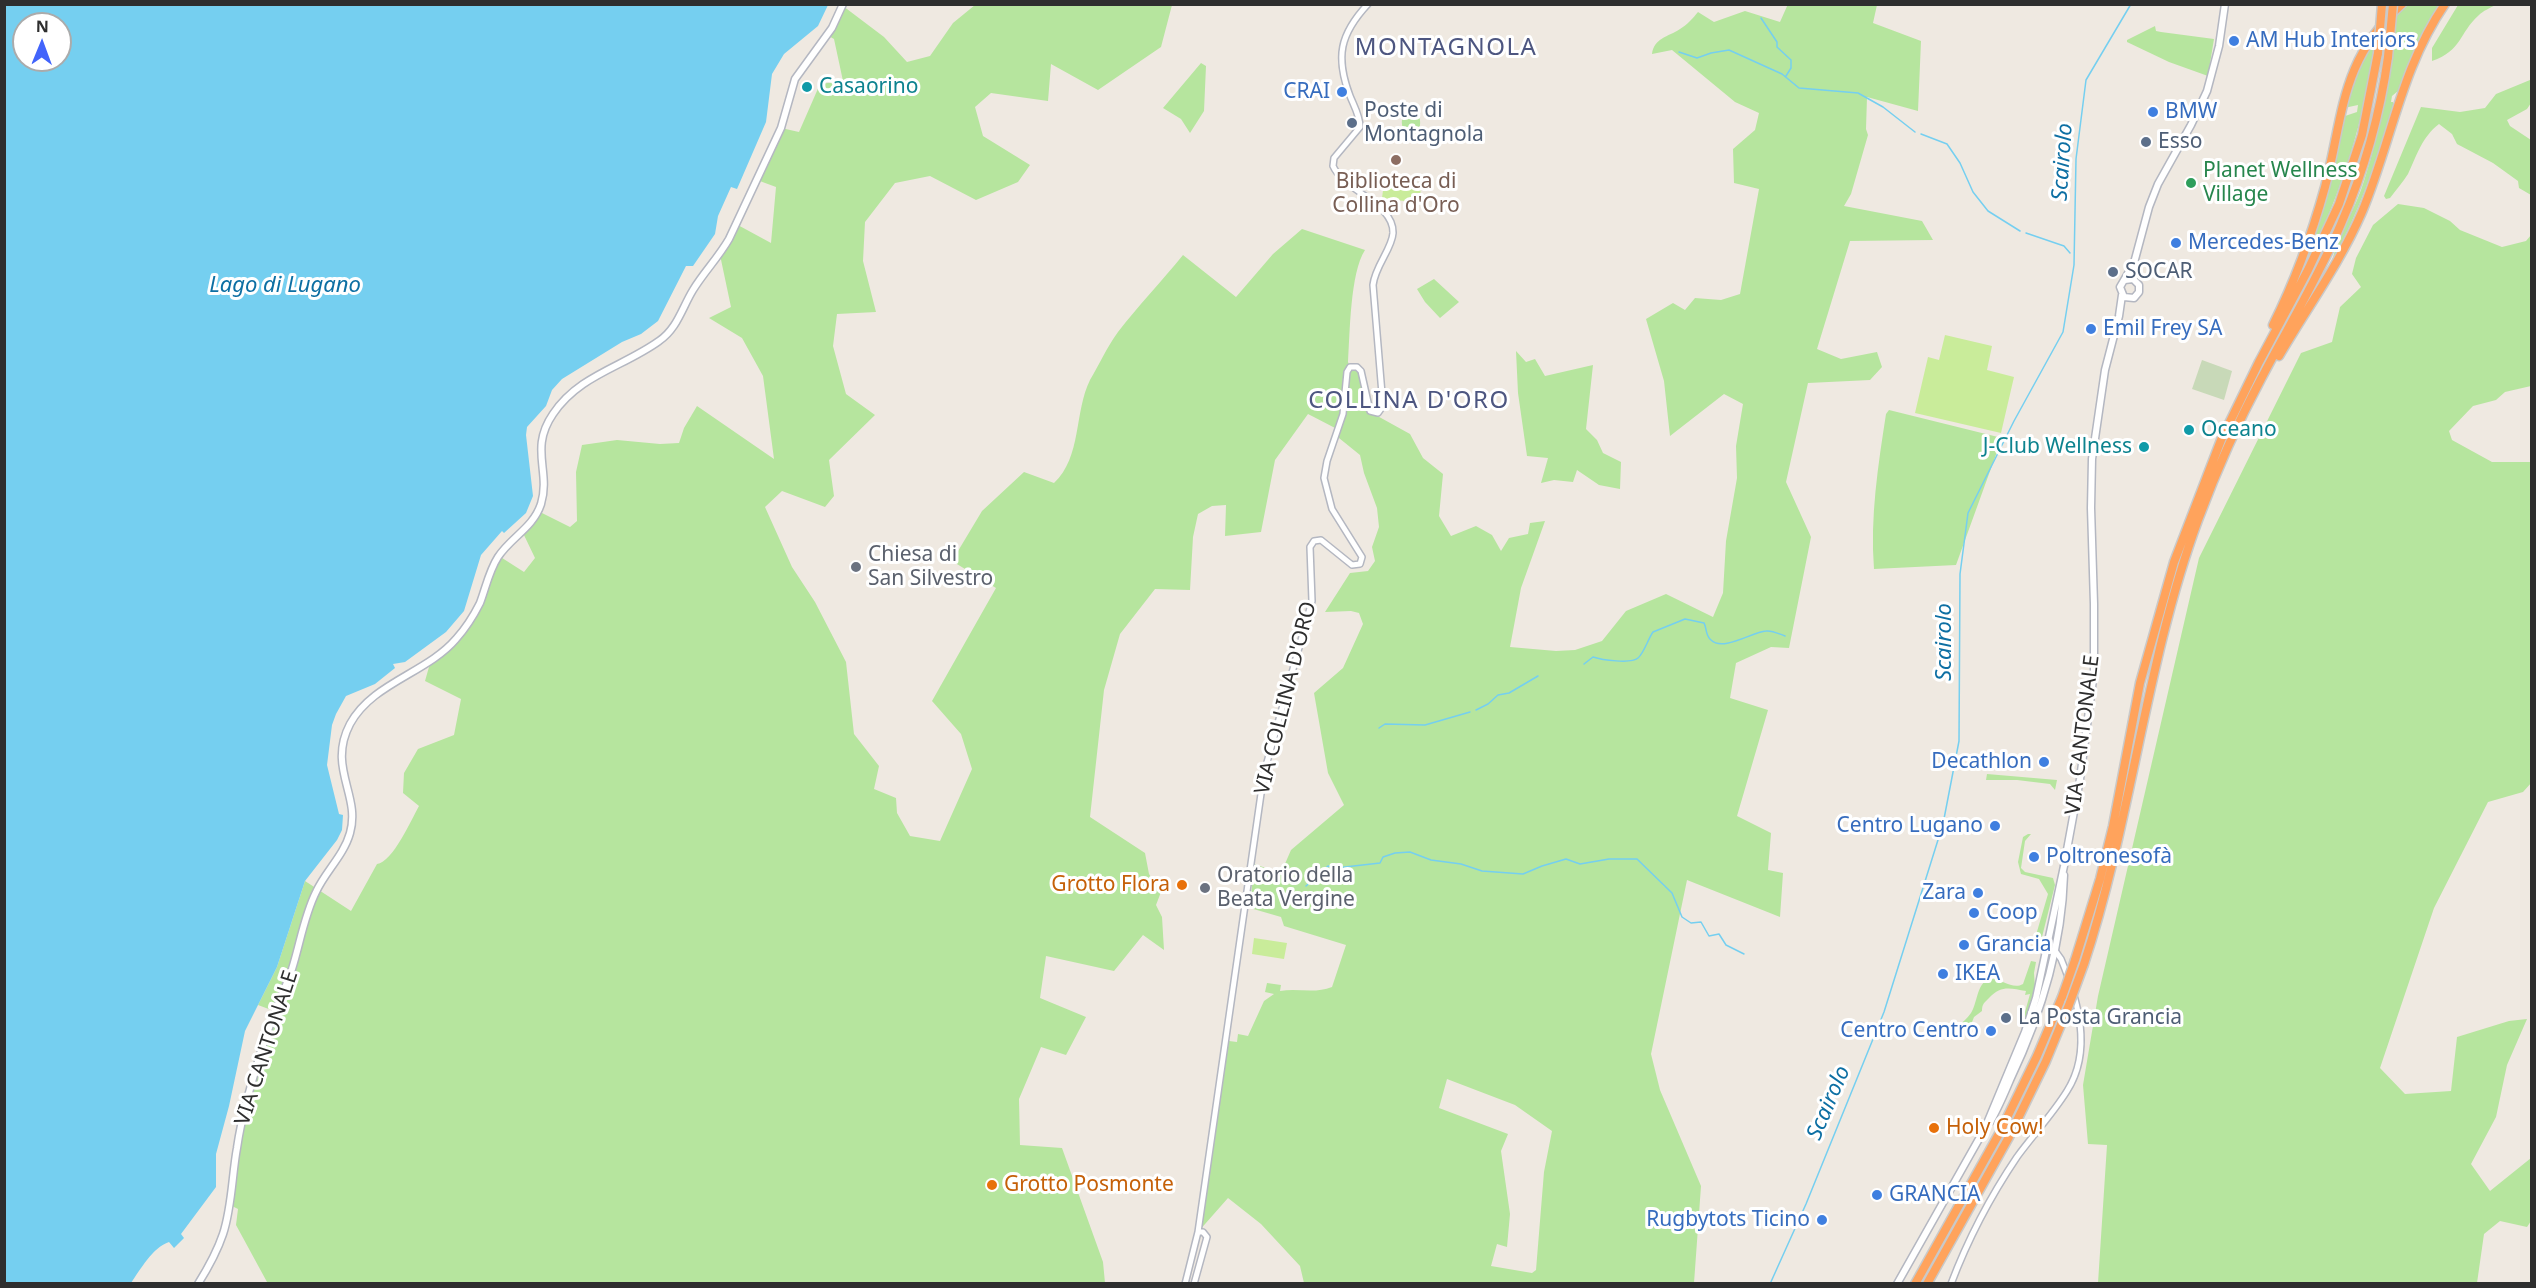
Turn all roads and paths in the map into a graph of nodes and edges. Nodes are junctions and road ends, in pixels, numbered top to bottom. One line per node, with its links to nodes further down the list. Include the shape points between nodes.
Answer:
1 (843, 4): 23 (main road, VIA CANTONALE, via 832,28 795,79 781,128 723,250 694,288 671,331 654,345 579,385 554,411 541,442 543,489 538,511 496,560 478,606 443,652 372,699 352,720 341,761 352,810 351,829 311,903 291,973 263,1045 237,1145 224,1232)
2 (1368, 4): 22 (street, VIA COLLINA D'ORO, via 1347,29 1342,53 1346,84 1360,127 1334,158 1333,166 1343,180 1379,207 1391,224 1391,241 1373,285 1383,406 1378,413 1370,411 1361,371 1350,367 1343,414 1324,478 1332,509 1362,557 1360,564 1352,566 1321,540 1310,546 1312,601 1265,764)
3 (2225, 4): 10 (main road, via 2211,81 2158,184)
4 (2382, 4): 17 (highway, bridge, via 2378,53 2362,135 2339,204)
5 (2393, 4): 16 (highway, bridge, via 2388,57 2372,138 2345,216)
6 (2402, 4): 17 (highway, via 2365,47 2352,73 2340,109 2324,188 2301,259 2229,411)
7 (2445, 4): 9 (highway)
8 (2450, 4): 9 (highway)
9 (2420, 47): 16 (highway, via 2355,228)
10 (2133, 263): 11 (main road); 12 (main road)
11 (2125, 280): 12 (main road); 13 (main road, via 2120,287)
12 (2136, 281): 14 (main road, via 2139,292)
13 (2122, 295): 14 (main road); 15 (main road)
14 (2131, 298): 15 (main road)
15 (2120, 316): 18 (main road, VIA CANTONALE, via 2106,365 2092,459 2094,672 2090,714 2064,866 2064,891)
16 (2232, 439): 20 (highway, via 2198,522 2165,625 2122,828)
17 (2221, 440): 20 (highway, via 2188,521 2156,621 2113,826)
18 (2050, 950): 19 (main road, VIA CANTONALE); 21 (street, via 2059,956)
19 (2049, 959): 21 (street); 26 (main road, VIA CANTONALE, via 2024,1053)
20 (2079, 962): 27 (highway, bridge, via 2000,1132); 28 (highway, bridge, via 2069,1005 2046,1061 2009,1137)
21 (2064, 969): 29 (street, via 2080,1019 2079,1064 2066,1093 2018,1156 1974,1230)
22 (1198, 1232): 24 (street, VIA COLLINA D'ORO); 25 (street, via 1207,1237)
23 (198, 1284)
24 (1185, 1284)
25 (1194, 1284)
26 (1897, 1284)
27 (1915, 1284)
28 (1927, 1284)
29 (1951, 1284)

